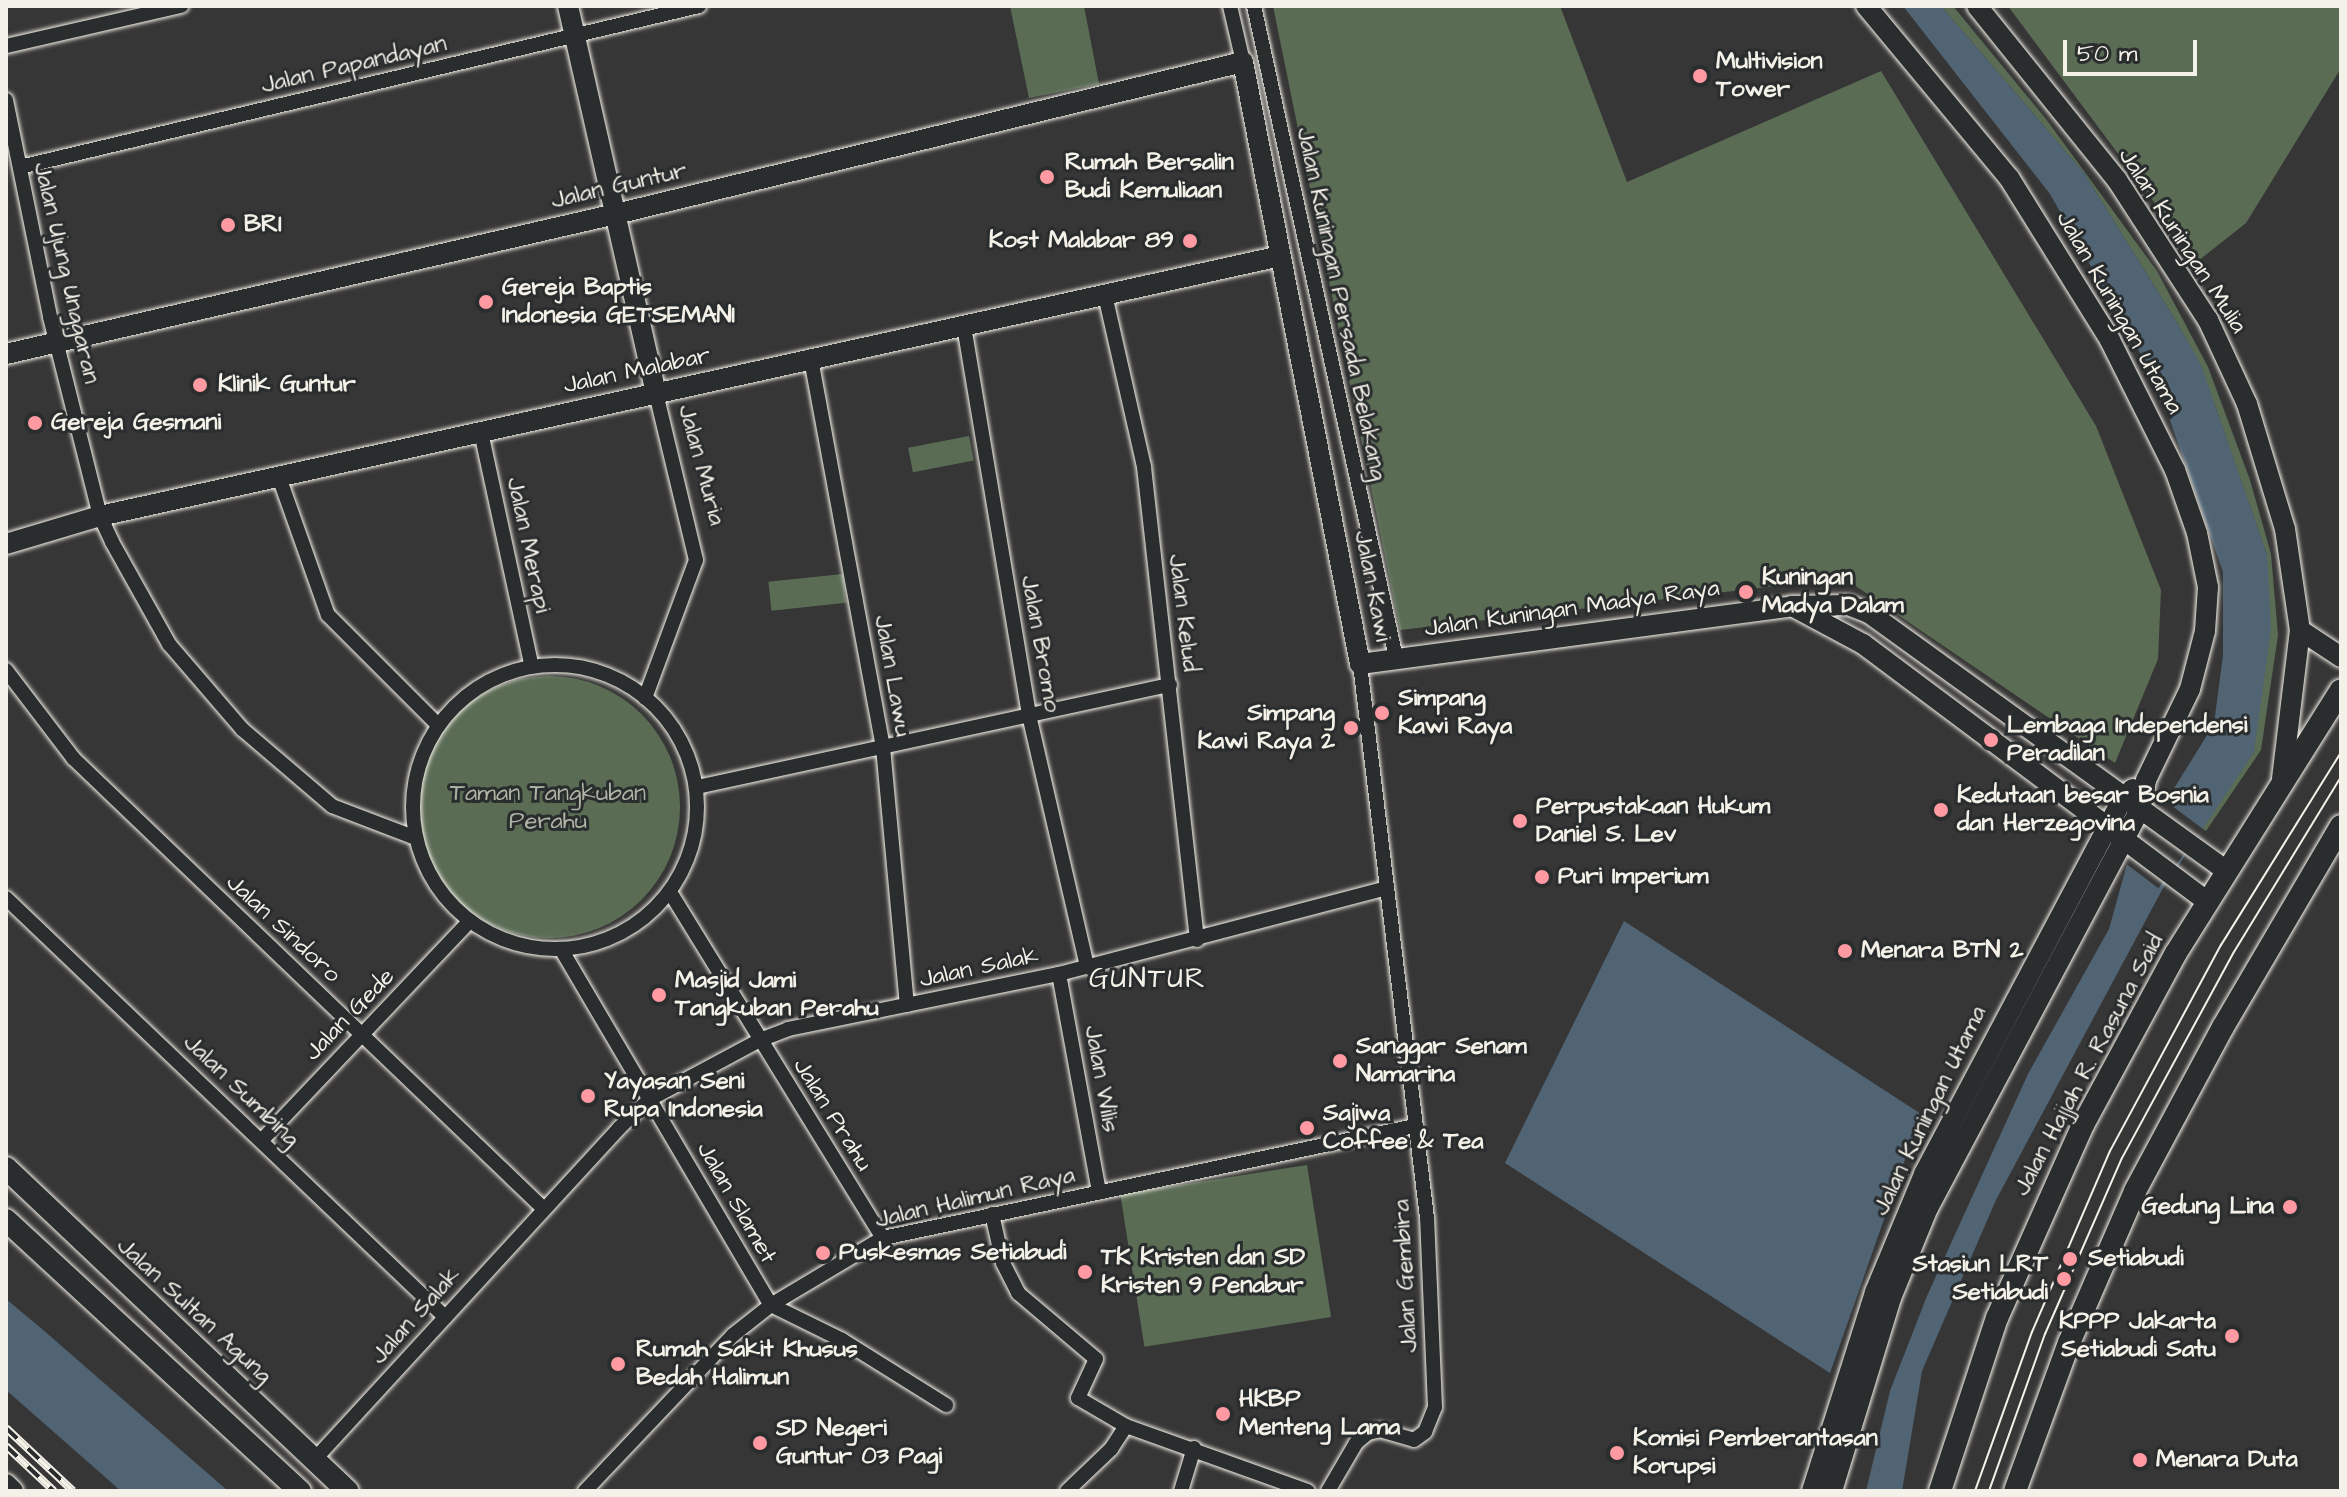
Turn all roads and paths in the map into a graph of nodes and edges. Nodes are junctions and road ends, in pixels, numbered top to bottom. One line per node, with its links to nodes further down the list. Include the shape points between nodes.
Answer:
1 (181, 6): 9 (street)
2 (568, 6): 8 (street, Jalan Muria)
3 (699, 6): 8 (street, Jalan Papandayan)
4 (1230, 6): 10 (street)
5 (1254, 6): 28 (street, Jalan Kuningan Persada Belakang)
6 (1866, 6): 40 (street, Jalan Kuningan Utama, via 2009,178 2110,340 2179,482 2197,533 2208,587 2205,631 2190,689)
7 (1977, 6): 26 (street, Jalan Kuningan Mulia, via 2117,180 2208,320 2247,404 2267,467 2285,529)
8 (574, 36): 12 (street, Jalan Papandayan); 13 (street, Jalan Muria)
9 (6, 46)
10 (1243, 62): 13 (street, Jalan Guntur); 14 (street, Jalan Kawi)
11 (6, 100): 12 (street, Jalan Ujung Unggaran)
12 (20, 167): 17 (street, Jalan Ujung Unggaran)
13 (616, 214): 17 (street, Jalan Guntur); 20 (street, Jalan Muria)
14 (1281, 256): 15 (street, Jalan Malabar); 29 (street, Jalan Kawi)
15 (1107, 304): 16 (street, Jalan Malabar); 32 (street, Jalan Kelud, via 1144,467)
16 (964, 326): 19 (street, Jalan Malabar); 35 (street, Jalan Bromo)
17 (57, 341): 18 (street, Jalan Guntur); 23 (street, Jalan Ujung Unggaran)
18 (6, 354)
19 (811, 359): 20 (street, Jalan Malabar); 37 (street, Jalan Lawu)
20 (656, 393): 21 (street, Jalan Malabar); 34 (street, Jalan Muria, via 696,560)
21 (481, 432): 22 (street, Jalan Malabar); 30 (street, Jalan Merapi)
22 (279, 477): 23 (street, Jalan Malabar); 36 (street, via 328,615)
23 (100, 516): 24 (street, Jalan Malabar); 43 (street, Jalan Ujung Unggaran, via 169,644 242,729 332,806)
24 (6, 544)
25 (1792, 606): 28 (street, Jalan Kuningan Madya Raya); 40 (street, Jalan Kuningan Madya Raya, via 1832,603 1869,613); 42 (street, via 1863,644)
26 (2300, 630): 27 (street); 38 (street, Jalan Kuningan Mulia)
27 (2341, 657)
28 (1396, 658): 29 (street, Jalan Kuningan Madya Raya)
29 (1360, 664): 46 (street, Jalan Kawi)
30 (532, 667): 34 (street, via 594,671); 36 (street, via 481,685)
31 (6, 670): 56 (street, Jalan Sindoro, via 73,758)
32 (1170, 685): 35 (street); 51 (street, Jalan Kelud)
33 (2341, 690): 38 (main road, Jalan Hajjah R. Rasuna Said)
34 (645, 698): 39 (street, via 682,744)
35 (1029, 715): 37 (street); 53 (street, Jalan Bromo)
36 (438, 725): 43 (street, via 415,779)
37 (883, 747): 39 (street); 55 (street, Jalan Lawu)
38 (2282, 779): 45 (main road, Jalan Hajjah R. Rasuna Said)
39 (697, 787): 47 (street, via 692,846)
40 (2138, 807): 42 (street, Jalan Kuningan Utama); 44 (street, Jalan Kuningan Utama); 45 (street, Jalan Kuningan Madya Raya)
41 (2341, 826): 89 (main road, via 2135,1191 2069,1343)
42 (2108, 827): 44 (street); 74 (street, Jalan Kuningan Utama, via 1924,1174 1875,1292)
43 (416, 838): 50 (street, via 435,884)
44 (2128, 843): 49 (street); 74 (street, Jalan Kuningan Utama, via 1980,1102 1928,1208)
45 (2225, 870): 49 (main road, Jalan Hajjah R. Rasuna Said)
46 (1386, 888): 51 (street, Jalan Salak); 59 (street, Jalan Kawi)
47 (670, 892): 52 (street, via 622,933); 57 (street, Jalan Prahu)
48 (6, 898): 60 (street, Jalan Sumbing)
49 (2207, 901): 88 (main road, Jalan Hajjah R. Rasuna Said, via 2116,1061 2038,1218 1976,1374)
50 (470, 921): 52 (street, via 513,943); 56 (street, Jalan Gede)
51 (1197, 940): 53 (street, Jalan Salak)
52 (561, 949): 58 (street, Jalan Slamet)
53 (1087, 967): 54 (street, Jalan Salak)
54 (1059, 974): 55 (street, Jalan Salak); 62 (street, Jalan Wilis)
55 (907, 1005): 57 (street, Jalan Salak)
56 (362, 1034): 60 (street, Jalan Gede); 63 (street, Jalan Sindoro)
57 (760, 1040): 58 (street, Jalan Salak); 66 (street, Jalan Prahu)
58 (650, 1099): 63 (street, Jalan Salak); 67 (street, Jalan Slamet)
59 (1415, 1126): 62 (street, Jalan Halimun Raya); 85 (street, Jalan Gembira, via 1427,1218 1435,1407 1425,1432 1414,1440 1380,1430 1368,1433 1356,1443)
60 (262, 1140): 68 (street, Jalan Sumbing)
61 (6, 1168): 71 (main road, Jalan Sultan Agung)
62 (1099, 1192): 64 (street, Jalan Halimun Raya)
63 (544, 1209): 68 (street, Jalan Salak)
64 (992, 1214): 66 (street, Jalan Halimun Raya); 70 (street, via 1003,1263 1018,1293 1096,1359 1078,1398)
65 (6, 1220): 73 (main road)
66 (883, 1238): 67 (street, Jalan Halimun Raya)
67 (771, 1305): 69 (street, via 842,1340); 81 (street, Jalan Halimun Raya, via 733,1335)
68 (445, 1317): 75 (street, Jalan Salak)
69 (946, 1405)
70 (1126, 1426): 72 (street); 82 (street, via 1111,1449)
71 (279, 1427): 73 (main road); 75 (main road, Jalan Sultan Agung)
72 (1194, 1448): 77 (street); 83 (street)
73 (257, 1451): 79 (main road)
74 (1830, 1455): 86 (street, Jalan Kuningan Utama); 87 (street, Jalan Kuningan Utama)
75 (314, 1460): 80 (main road, Jalan Sultan Agung)
76 (6, 1484): 78 (street)
77 (1276, 1486): 84 (street)
78 (13, 1491)
79 (300, 1491)
80 (347, 1491)
81 (585, 1491)
82 (1067, 1491)
83 (1181, 1491)
84 (1308, 1491)
85 (1328, 1491)
86 (1812, 1491)
87 (1832, 1491)
88 (1940, 1491)
89 (2015, 1491)

